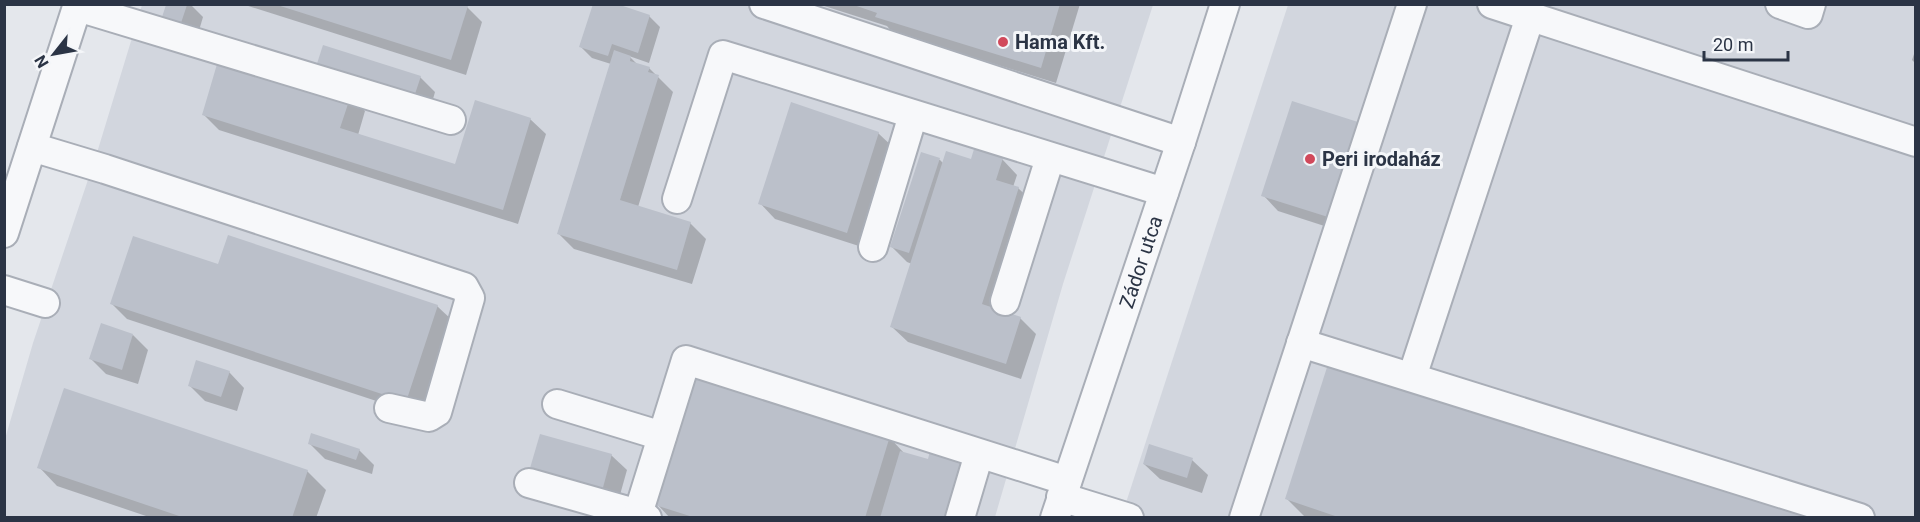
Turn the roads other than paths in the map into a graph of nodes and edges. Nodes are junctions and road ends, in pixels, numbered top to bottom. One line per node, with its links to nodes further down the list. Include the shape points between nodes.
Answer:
1 (764, 4): 11 (street)
2 (1225, 4): 11 (street, Zádor utca)
3 (1412, 4): 22 (street)
4 (1492, 4): 8 (street)
5 (1780, 4): 6 (street, via 1808,15)
6 (1811, 4)
7 (78, 6): 10 (street); 13 (street)
8 (1530, 17): 12 (street); 23 (street)
9 (913, 115): 14 (street); 16 (street, via 723,55); 18 (street)
10 (451, 120)
11 (1181, 142): 15 (street, Zádor utca)
12 (1916, 142)
13 (32, 147): 17 (street); 25 (street, via 464,287 470,298 437,412 429,417)
14 (1050, 158): 15 (street); 20 (street)
15 (1164, 192): 29 (street, Zádor utca)
16 (677, 199)
17 (4, 233)
18 (873, 247)
19 (4, 290): 21 (street)
20 (1005, 301)
21 (45, 303)
22 (1301, 343): 23 (street); 33 (street)
23 (1412, 377): 34 (street)
24 (557, 404): 26 (street)
25 (389, 408)
26 (662, 436): 27 (street, via 686,360); 30 (street)
27 (980, 454): 29 (street); 31 (street)
28 (529, 483): 30 (street)
29 (1061, 498): 32 (street)
30 (642, 516)
31 (960, 518)
32 (1129, 518)
33 (1244, 518)
34 (1860, 518)

